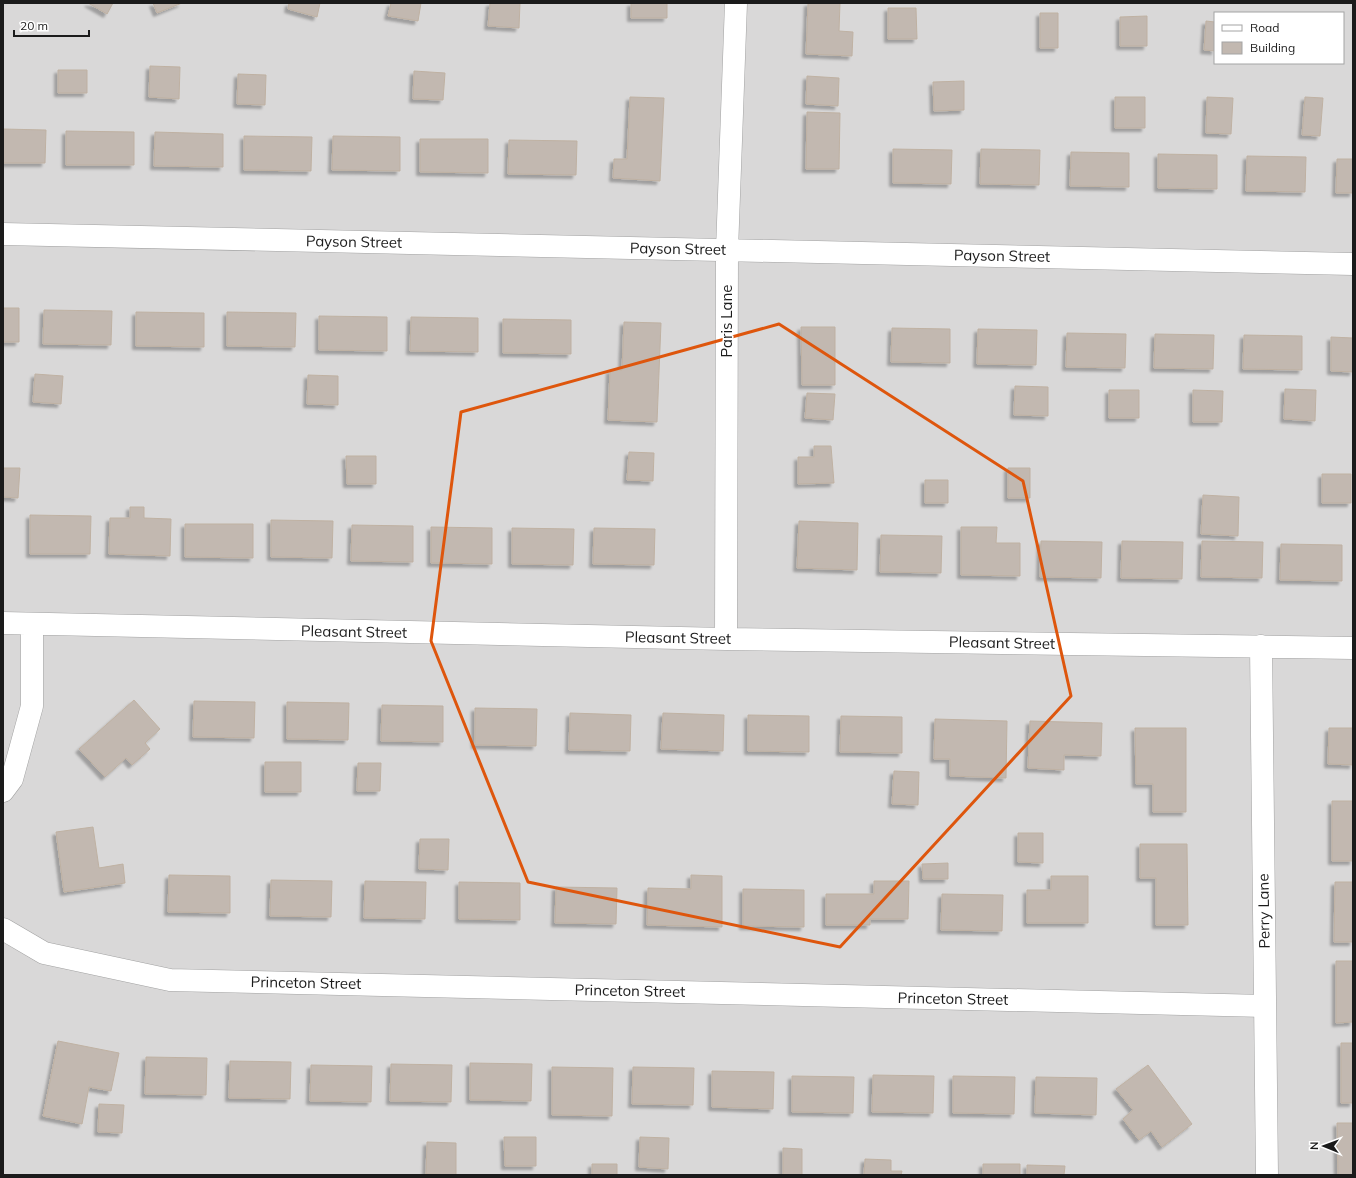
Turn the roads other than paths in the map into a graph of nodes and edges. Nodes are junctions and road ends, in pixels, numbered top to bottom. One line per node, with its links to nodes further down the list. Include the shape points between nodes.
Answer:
1 (736, 3): 3 (street, Paris Lane)
2 (3, 234): 3 (street, Payson Street)
3 (727, 250): 4 (street, Payson Street); 7 (street, Paris Lane)
4 (1353, 264)
5 (3, 623): 6 (street, Pleasant Street)
6 (32, 625): 7 (street, Pleasant Street); 10 (street, via 32,706 12,779)
7 (726, 639): 8 (street, Pleasant Street)
8 (1261, 646): 9 (street, Pleasant Street); 12 (street, Perry Lane)
9 (1353, 648)
10 (3, 790)
11 (3, 929): 12 (street, Princeton Street, via 44,953 170,980)
12 (1265, 1006): 13 (street, Perry Lane)
13 (1268, 1175)

